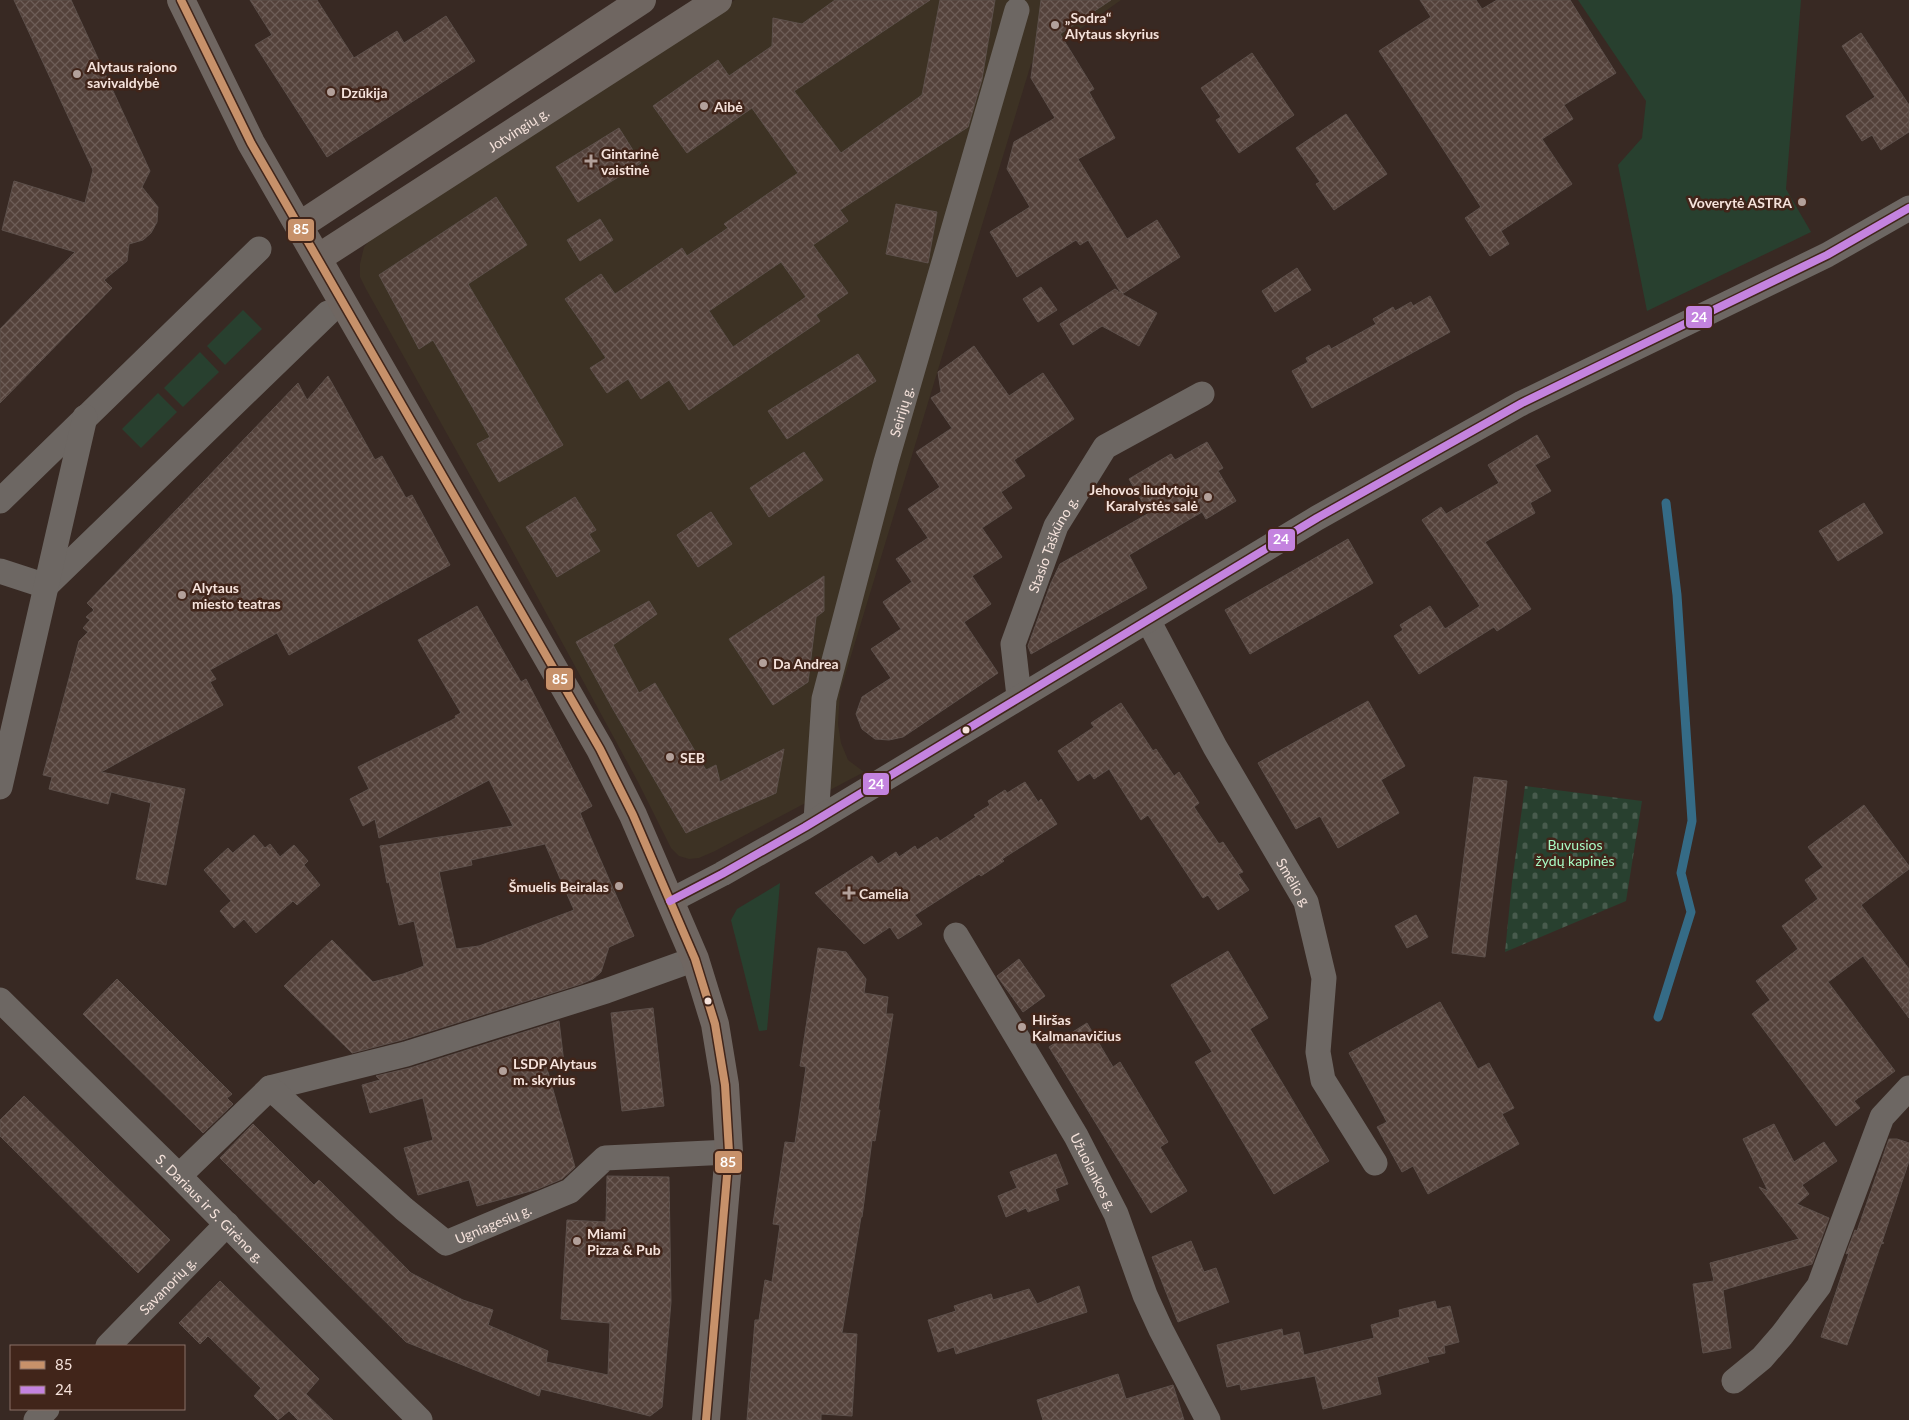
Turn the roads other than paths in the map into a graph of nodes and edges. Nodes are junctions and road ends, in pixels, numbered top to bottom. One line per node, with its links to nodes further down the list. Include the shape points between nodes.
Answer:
1 (181, 0): 6 (main road, via 221,86)
2 (642, 0): 6 (main road)
3 (718, 0): 8 (main road, Jotvingių g.)
4 (1017, 10): 18 (street, Seirijų g., via 886,462 824,699)
5 (1909, 208): 15 (street, via 1827,255 1522,402 1317,518)
6 (299, 226): 8 (main road)
7 (259, 248): 11 (street)
8 (318, 258): 19 (main road, via 600,749 633,814)
9 (328, 313): 14 (street)
10 (1202, 394): 16 (street, Stasio Taškūno g., via 1105,447 1056,526 1013,644)
11 (85, 417): 12 (street); 14 (street)
12 (0, 501)
13 (0, 572): 14 (street)
14 (46, 586): 17 (street)
15 (1148, 620): 16 (street); 26 (street, Smėlio g., via 1215,747 1306,902 1324,978 1318,1052 1323,1080)
16 (1019, 696): 18 (street)
17 (0, 786)
18 (816, 820): 19 (street)
19 (670, 901): 21 (main road)
20 (956, 935): 35 (street, Užuolankos g., via 1076,1136 1116,1214 1161,1330)
21 (695, 959): 23 (street, via 606,991 406,1054); 25 (main road, via 715,1024 725,1085)
22 (0, 1000): 27 (street, S. Dariaus ir S. Girėno g.)
23 (270, 1088): 25 (street, Ugniagesių g., via 446,1243 570,1191 605,1158); 27 (street)
24 (1909, 1088): 30 (street, via 1882,1117 1819,1286 1762,1358)
25 (729, 1152): 34 (main road)
26 (1375, 1163)
27 (179, 1176): 28 (street, S. Dariaus ir S. Girėno g.)
28 (227, 1224): 29 (street, Savanorių g.); 33 (street, S. Dariaus ir S. Girėno g.)
29 (109, 1345)
30 (1734, 1381)
31 (46, 1410): 32 (street)
32 (36, 1420)
33 (420, 1420)
34 (706, 1420)
35 (1208, 1420)

